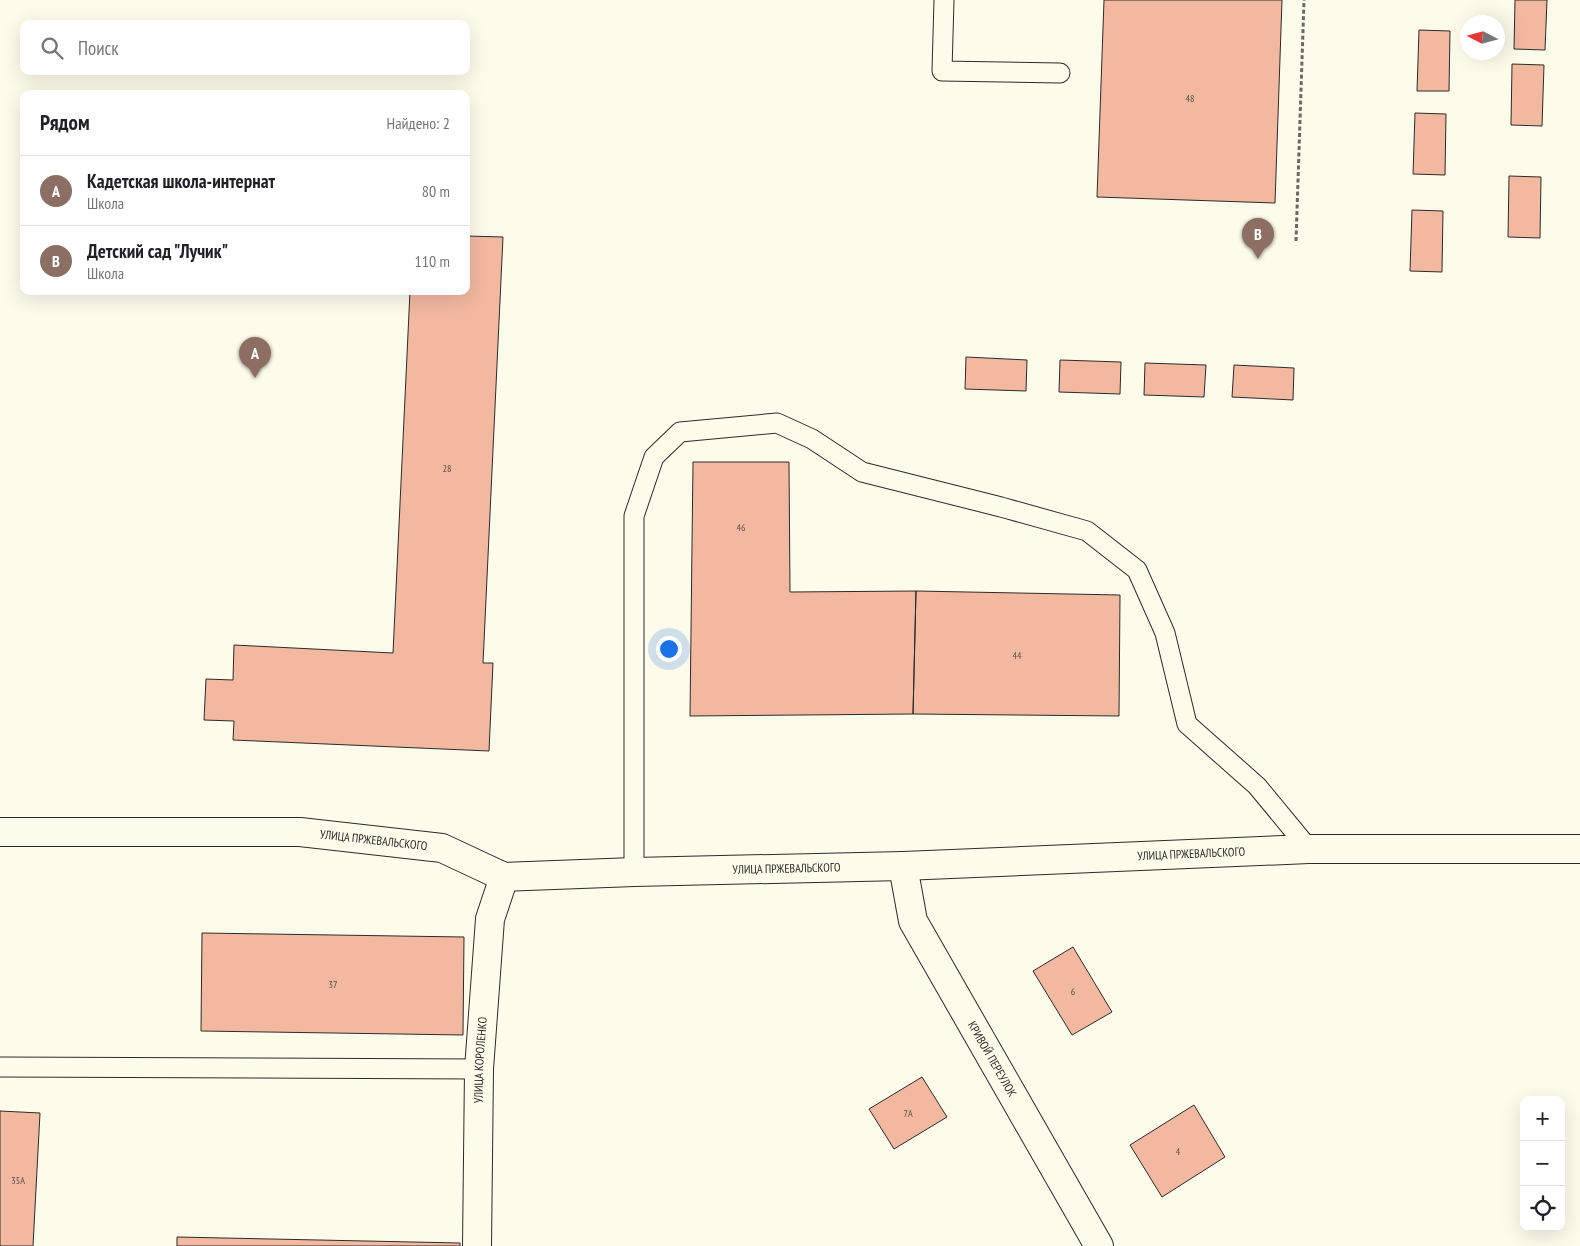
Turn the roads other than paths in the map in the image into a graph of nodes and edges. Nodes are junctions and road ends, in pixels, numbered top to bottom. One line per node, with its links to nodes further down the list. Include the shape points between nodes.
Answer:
1 (944, 0): 2 (lane, via 942,71)
2 (1060, 73)
3 (0, 832): 8 (street, УЛИЦА ПРЖЕВАЛЬСКОГО, via 300,832 442,848)
4 (1309, 849): 5 (street, УЛИЦА ПРЖЕВАЛЬСКОГО); 6 (street, УЛИЦА ПРЖЕВАЛЬСКОГО); 7 (lane, via 1256,786 1187,724 1165,633 1137,570 1087,531 862,472 812,439 777,423 680,432 654,457 634,516)
5 (1580, 849)
6 (903, 866): 7 (street, УЛИЦА ПРЖЕВАЛЬСКОГО); 12 (street, КРИВОЙ ПЕРЕУЛОК, via 913,921)
7 (634, 872): 8 (street, УЛИЦА ПРЖЕВАЛЬСКОГО)
8 (504, 877): 10 (street, УЛИЦА КОРОЛЕНКО, via 490,919)
9 (0, 1067): 10 (lane)
10 (479, 1069): 11 (street, УЛИЦА КОРОЛЕНКО)
11 (477, 1246)
12 (1099, 1246)

